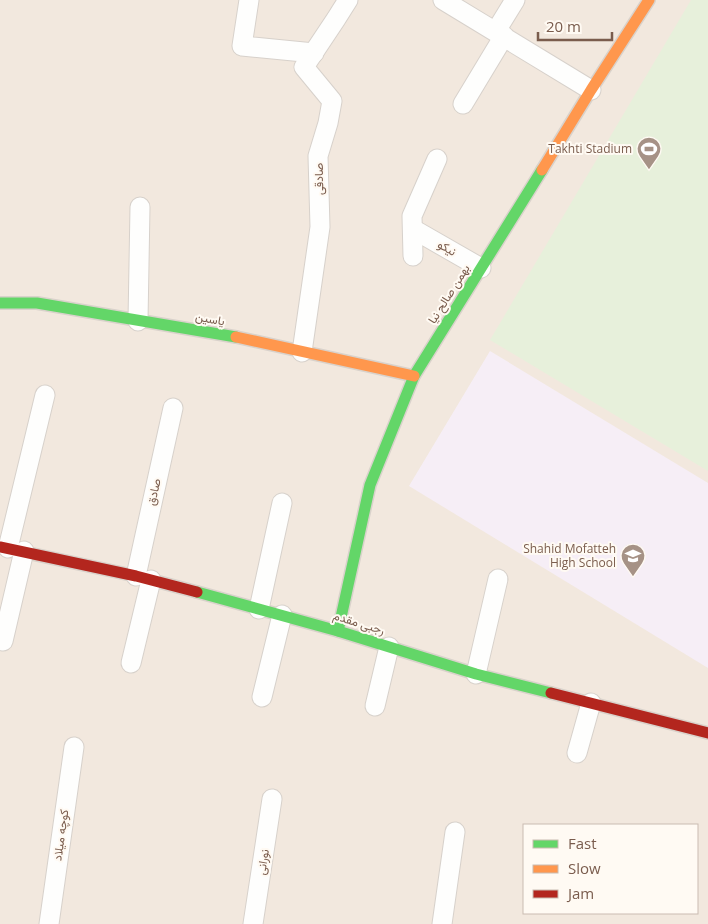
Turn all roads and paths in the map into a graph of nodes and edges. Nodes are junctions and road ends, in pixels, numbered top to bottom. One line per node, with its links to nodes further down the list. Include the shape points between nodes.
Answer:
1 (249, 0): 7 (street, via 242,46)
2 (348, 0): 7 (street, صادقی)
3 (443, 0): 6 (street)
4 (515, 0): 6 (street)
5 (649, 0): 8 (street, بهمن صالح نیا)
6 (500, 34): 8 (street); 9 (street)
7 (314, 53): 17 (street, صادقی, via 304,67 332,101 318,156 320,227)
8 (592, 90): 14 (street, بهمن صالح نیا)
9 (463, 104)
10 (437, 159): 12 (street, via 412,216)
11 (140, 207): 16 (street)
12 (413, 229): 13 (street); 14 (street, نیکو)
13 (413, 256)
14 (481, 268): 18 (street, بهمن صالح نیا)
15 (0, 303): 16 (street, یاسین, via 37,304)
16 (138, 320): 17 (street, یاسین)
17 (302, 352): 18 (street, یاسین)
18 (414, 376): 27 (street, بهمن صالح نیا, via 370,485)
19 (45, 395): 22 (street)
20 (173, 408): 23 (street, صادق)
21 (282, 503): 25 (street)
22 (11, 549): 23 (street, رجبی مقدم); 28 (street)
23 (144, 578): 25 (street, رجبی مقدم); 30 (street, صادق)
24 (498, 579): 31 (street)
25 (259, 609): 26 (street, رجبی مقدم)
26 (282, 616): 27 (street, رجبی مقدم); 32 (street)
27 (338, 631): 29 (street, رجبی مقدم)
28 (3, 641)
29 (389, 647): 31 (street, رجبی مقدم); 34 (street)
30 (131, 663)
31 (476, 674): 33 (street, رجبی مقدم)
32 (262, 697)
33 (591, 703): 35 (street, رجبی مقدم); 37 (street)
34 (375, 706)
35 (708, 733)
36 (74, 747): 40 (street, کوچه میلاد)
37 (577, 753)
38 (272, 800): 41 (street, نورانی)
39 (454, 832): 42 (street)
40 (49, 924)
41 (253, 924)
42 (442, 924)

